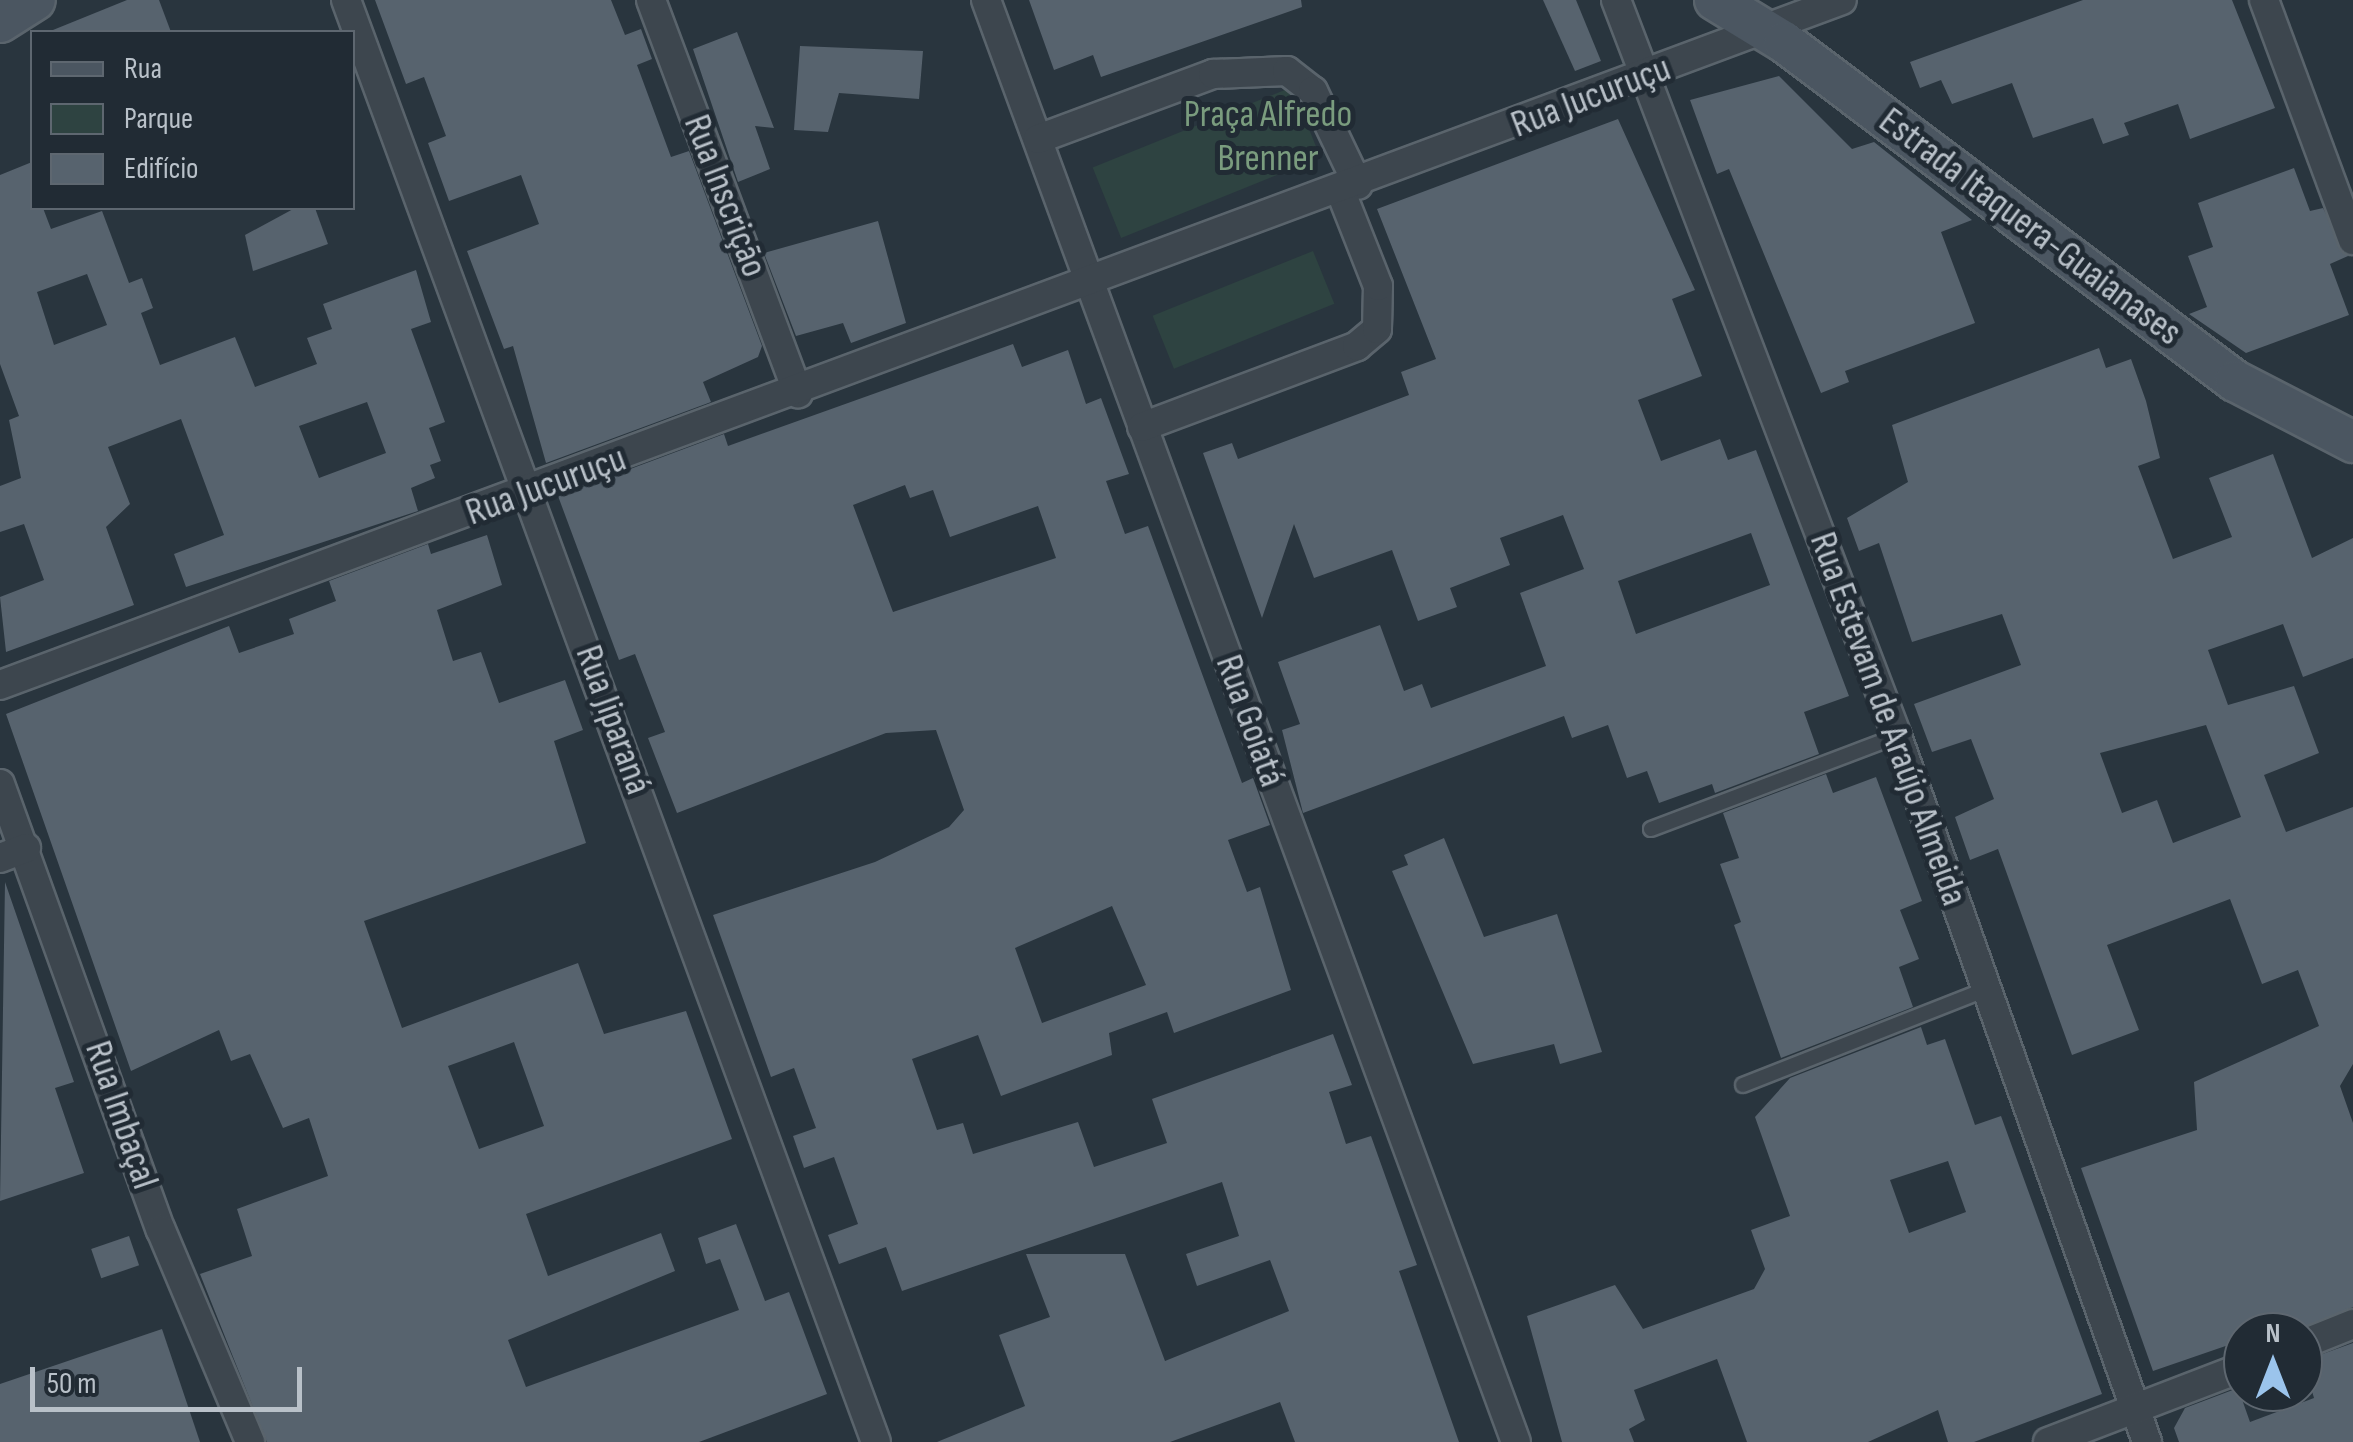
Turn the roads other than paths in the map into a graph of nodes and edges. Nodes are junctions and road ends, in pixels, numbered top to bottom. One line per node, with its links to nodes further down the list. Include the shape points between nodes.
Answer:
1 (35, 0): 9 (main road)
2 (346, 0): 19 (street, Rua Jiparaná)
3 (651, 0): 16 (street, Rua Inscrição)
4 (986, 0): 12 (street, Rua Goiatá)
5 (1616, 0): 11 (street, Rua Estevam de Araújo Almeida)
6 (1715, 0): 10 (main road, Estrada Itaquera-Guaianases)
7 (1842, 0): 10 (street, Rua Jucuruçu)
8 (2264, 0): 14 (street)
9 (0, 22)
10 (1765, 30): 11 (street, Rua Jucuruçu); 18 (main road, Estrada Itaquera-Guaianases, via 2235,381)
11 (1646, 76): 13 (street, Rua Jucuruçu); 21 (street, Rua Estevam de Araújo Almeida)
12 (1038, 140): 13 (street, via 1214,74 1287,71 1313,91); 15 (street, Rua Goiatá)
13 (1349, 189): 15 (street); 17 (street, via 1384,309 1377,328 1357,346)
14 (2353, 240)
15 (1092, 285): 16 (street, Rua Jucuruçu); 17 (street, Rua Goiatá)
16 (798, 393): 19 (street, Rua Jucuruçu)
17 (1142, 427): 33 (street, Rua Goiatá)
18 (2353, 442)
19 (530, 492): 20 (street, Rua Jucuruçu); 32 (street, Rua Jiparaná)
20 (0, 685)
21 (1898, 736): 23 (lane); 25 (street, Rua Estevam de Araújo Almeida)
22 (0, 784): 24 (street, Rua Imbaçal)
23 (1652, 829)
24 (13, 853): 31 (street, Rua Imbaçal)
25 (1987, 989): 26 (lane); 30 (street, Rua Estevam de Araújo Almeida)
26 (1742, 1085)
27 (2353, 1324): 28 (street)
28 (2323, 1336)
29 (2223, 1375): 30 (street)
30 (2135, 1408): 34 (street); 35 (street, Rua Estevam de Araújo Almeida)
31 (250, 1442)
32 (876, 1442)
33 (1516, 1442)
34 (2048, 1442)
35 (2148, 1442)

